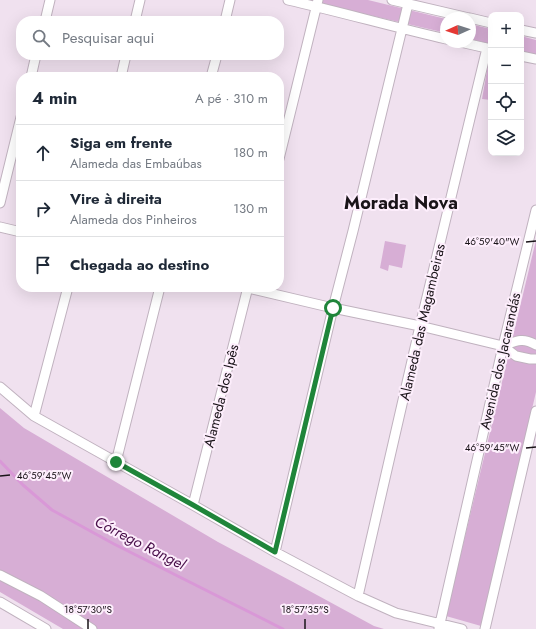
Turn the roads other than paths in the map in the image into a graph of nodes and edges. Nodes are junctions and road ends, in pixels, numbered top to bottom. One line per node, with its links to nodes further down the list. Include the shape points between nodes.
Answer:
1 (50, 0): 9 (street)
2 (140, 0): 10 (street)
3 (230, 0): 11 (street)
4 (288, 0): 6 (street)
5 (392, 0): 7 (street)
6 (317, 3): 14 (street); 30 (street)
7 (408, 4): 8 (street); 14 (street)
8 (443, 12)
9 (45, 16)
10 (136, 16)
11 (226, 16)
12 (476, 19): 13 (street)
13 (488, 22)
14 (402, 29): 17 (street); 39 (street)
15 (524, 31): 16 (street)
16 (536, 33)
17 (440, 38)
18 (476, 46): 19 (street)
19 (488, 49)
20 (488, 53): 40 (street, Alameda das Magambeiras)
21 (524, 57): 22 (street)
22 (536, 59)
23 (35, 60): 26 (street)
24 (125, 60): 27 (street)
25 (216, 60): 28 (street)
26 (32, 72)
27 (122, 72)
28 (212, 72)
29 (16, 137): 31 (street)
30 (284, 138)
31 (0, 203)
32 (536, 210): 42 (street, Avenida dos Jacarandás)
33 (0, 227): 34 (street)
34 (16, 231)
35 (67, 292): 46 (street)
36 (159, 292): 47 (street)
37 (246, 292): 48 (street, Alameda dos Ipês)
38 (267, 292): 39 (street)
39 (333, 308): 40 (street); 49 (street)
40 (420, 326): 42 (street); 51 (street, Alameda das Magambeiras)
41 (536, 345): 42 (street, via 520,340)
42 (503, 346): 43 (street, via 516,356); 53 (street, Avenida dos Jacarandás)
43 (536, 359)
44 (0, 387): 46 (street)
45 (536, 411): 57 (street)
46 (34, 416): 47 (street)
47 (116, 462): 48 (street)
48 (193, 505): 49 (street)
49 (275, 552): 51 (street)
50 (0, 575): 55 (street, via 41,596)
51 (358, 596): 53 (street, via 396,613)
52 (0, 602): 54 (street)
53 (440, 626): 56 (street)
54 (46, 629)
55 (92, 629)
56 (462, 629)
57 (485, 629)

